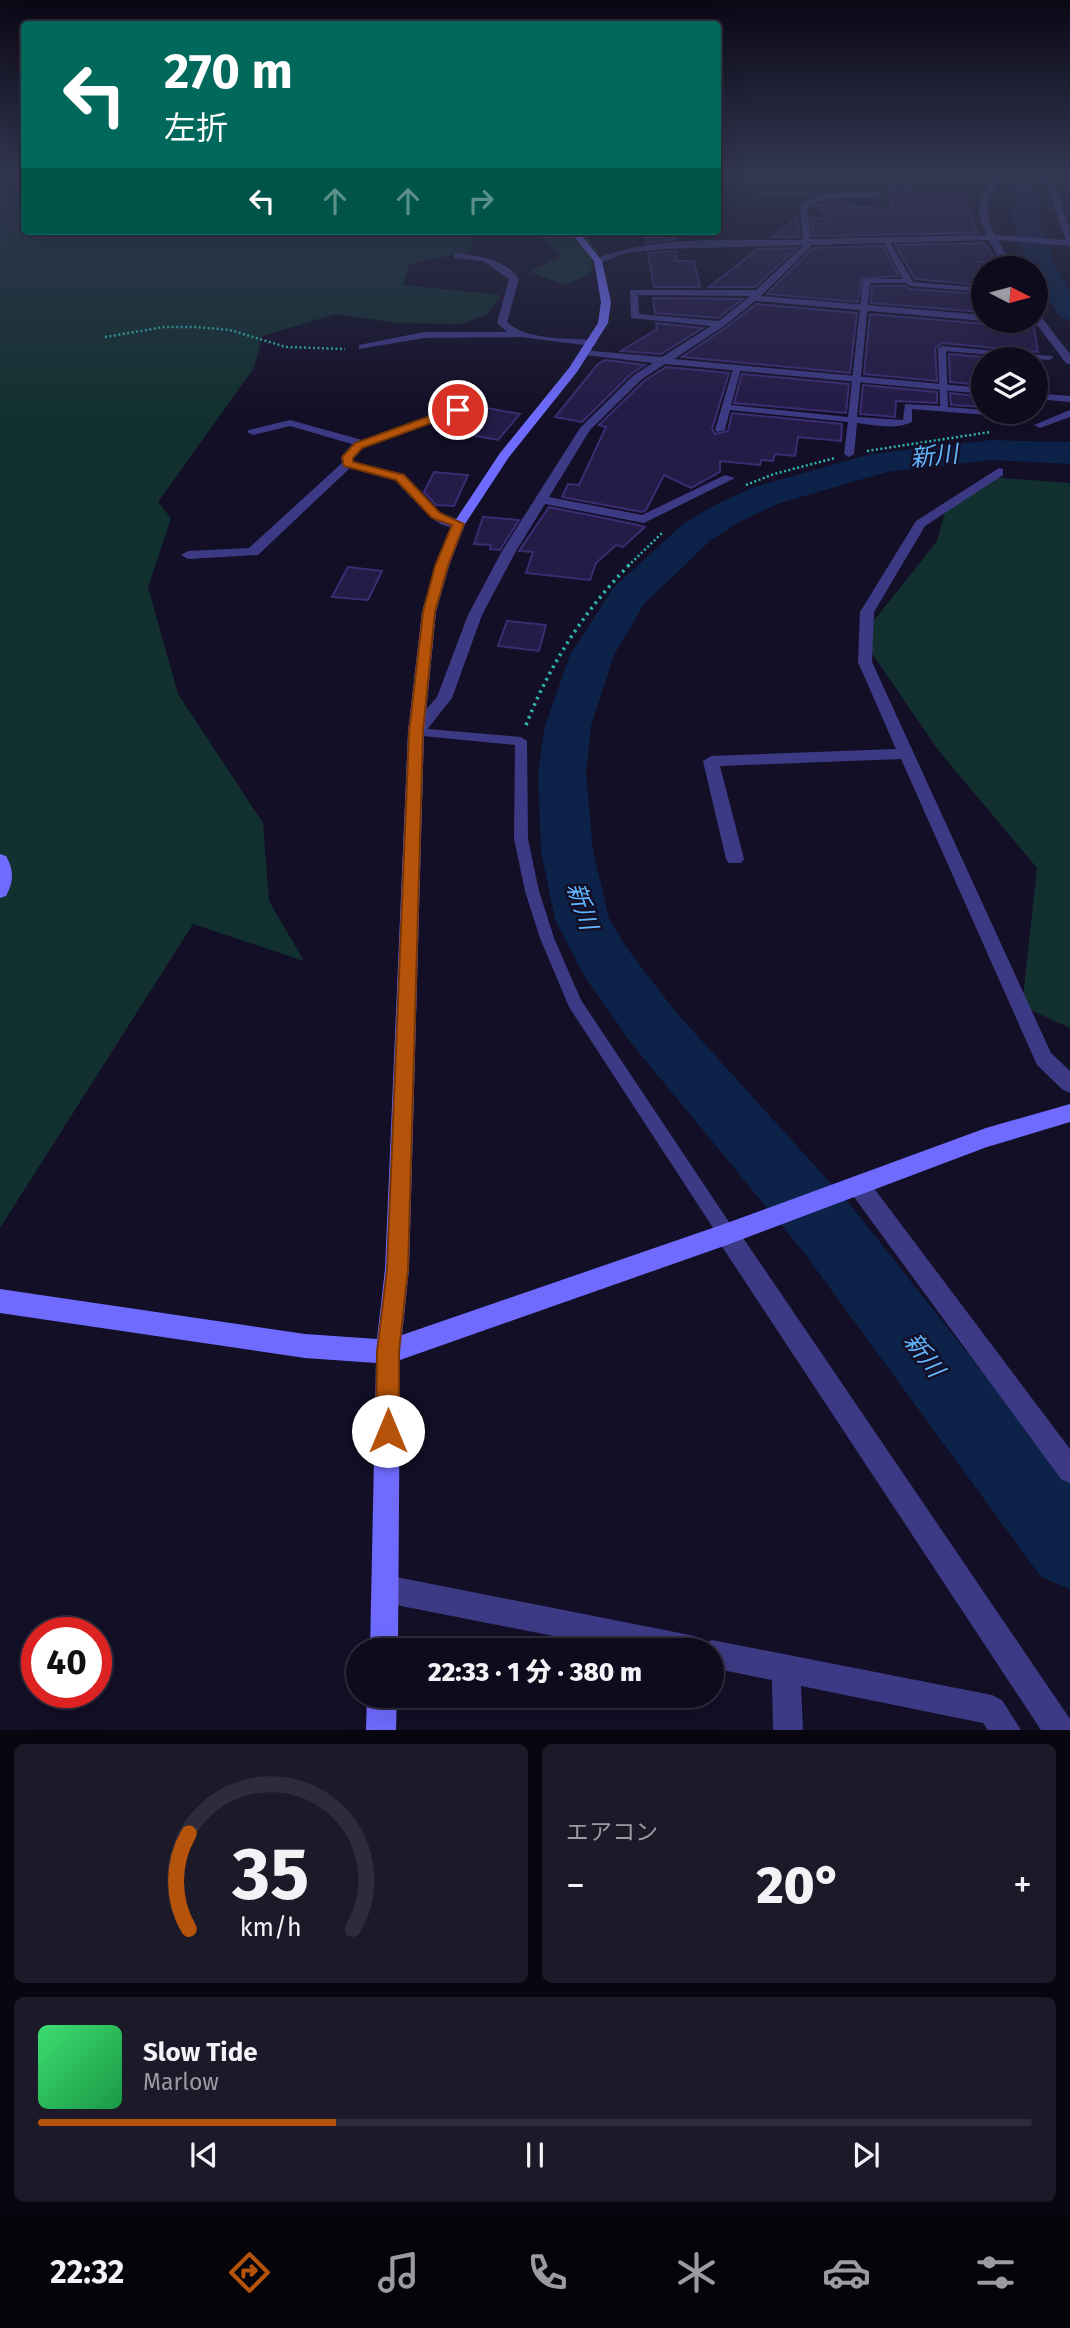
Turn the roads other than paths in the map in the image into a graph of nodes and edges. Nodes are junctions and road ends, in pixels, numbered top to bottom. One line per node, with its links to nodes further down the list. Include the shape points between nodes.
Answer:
1 (457, 256): 14 (street, via 485,259 512,276 502,323)
2 (594, 256): 6 (street)
3 (611, 256): 6 (street)
4 (798, 256): 9 (street)
5 (894, 256): 7 (lane)
6 (598, 261): 16 (street, via 606,302 603,323)
7 (908, 281): 8 (lane); 10 (lane, via 867,281)
8 (971, 288)
9 (755, 296): 10 (street); 12 (street); 12 (street, via 632,292 634,316)
10 (865, 308): 11 (street); 21 (lane)
11 (971, 317)
12 (721, 324): 18 (street)
13 (1048, 332): 19 (street)
14 (518, 335): 15 (street, via 424,335); 16 (street)
15 (363, 347)
16 (589, 347): 18 (street); 41 (street, via 504,455)
17 (1049, 358): 22 (lane, via 942,348)
18 (662, 361): 20 (street); 40 (street, via 586,428)
19 (1070, 362)
20 (737, 369): 21 (street); 26 (lane)
21 (858, 380): 22 (street); 31 (lane)
22 (943, 387): 23 (street); 27 (lane)
23 (971, 390)
24 (1048, 397): 25 (street)
25 (1070, 399)
26 (727, 407): 31 (lane); 33 (lane)
27 (944, 408): 29 (lane); 31 (lane, via 908,406 907,422 896,424)
28 (458, 410): 35 (street)
29 (971, 411)
30 (1070, 413): 32 (street)
31 (853, 419): 36 (lane)
32 (1040, 425)
33 (720, 430)
34 (253, 432): 35 (street, via 290,423)
35 (364, 443): 37 (street, via 347,457)
36 (849, 454)
37 (348, 464): 41 (street, via 400,477 436,516); 42 (street, via 253,552)
38 (999, 472): 44 (street, via 920,524 867,612 865,662)
39 (729, 478): 40 (street, via 644,519)
40 (540, 499): 43 (street, via 475,615 444,698)
41 (459, 524): 43 (street, via 429,612)
42 (188, 555)
43 (416, 732): 51 (lane, via 521,741 521,839 531,891 575,1003); 53 (street, via 397,1269)
44 (906, 754): 45 (street, via 710,761); 48 (street, via 1044,1059)
45 (735, 859)
46 (0, 860): 47 (street, via 5,872)
47 (0, 891)
48 (1070, 1084)
49 (1070, 1113): 50 (street, via 986,1138)
50 (856, 1188): 51 (street); 54 (street)
51 (733, 1231): 53 (street); 64 (street)
52 (0, 1301): 53 (street, via 305,1346)
53 (388, 1352): 55 (street)
54 (1070, 1470)
55 (386, 1589): 56 (street); 57 (street)
56 (384, 1638)
57 (634, 1638)
58 (724, 1656): 59 (street)
59 (786, 1668): 62 (street); 63 (street, via 992,1710)
60 (382, 1708): 61 (street)
61 (381, 1730)
62 (788, 1730)
63 (1006, 1730)
64 (1059, 1730)

